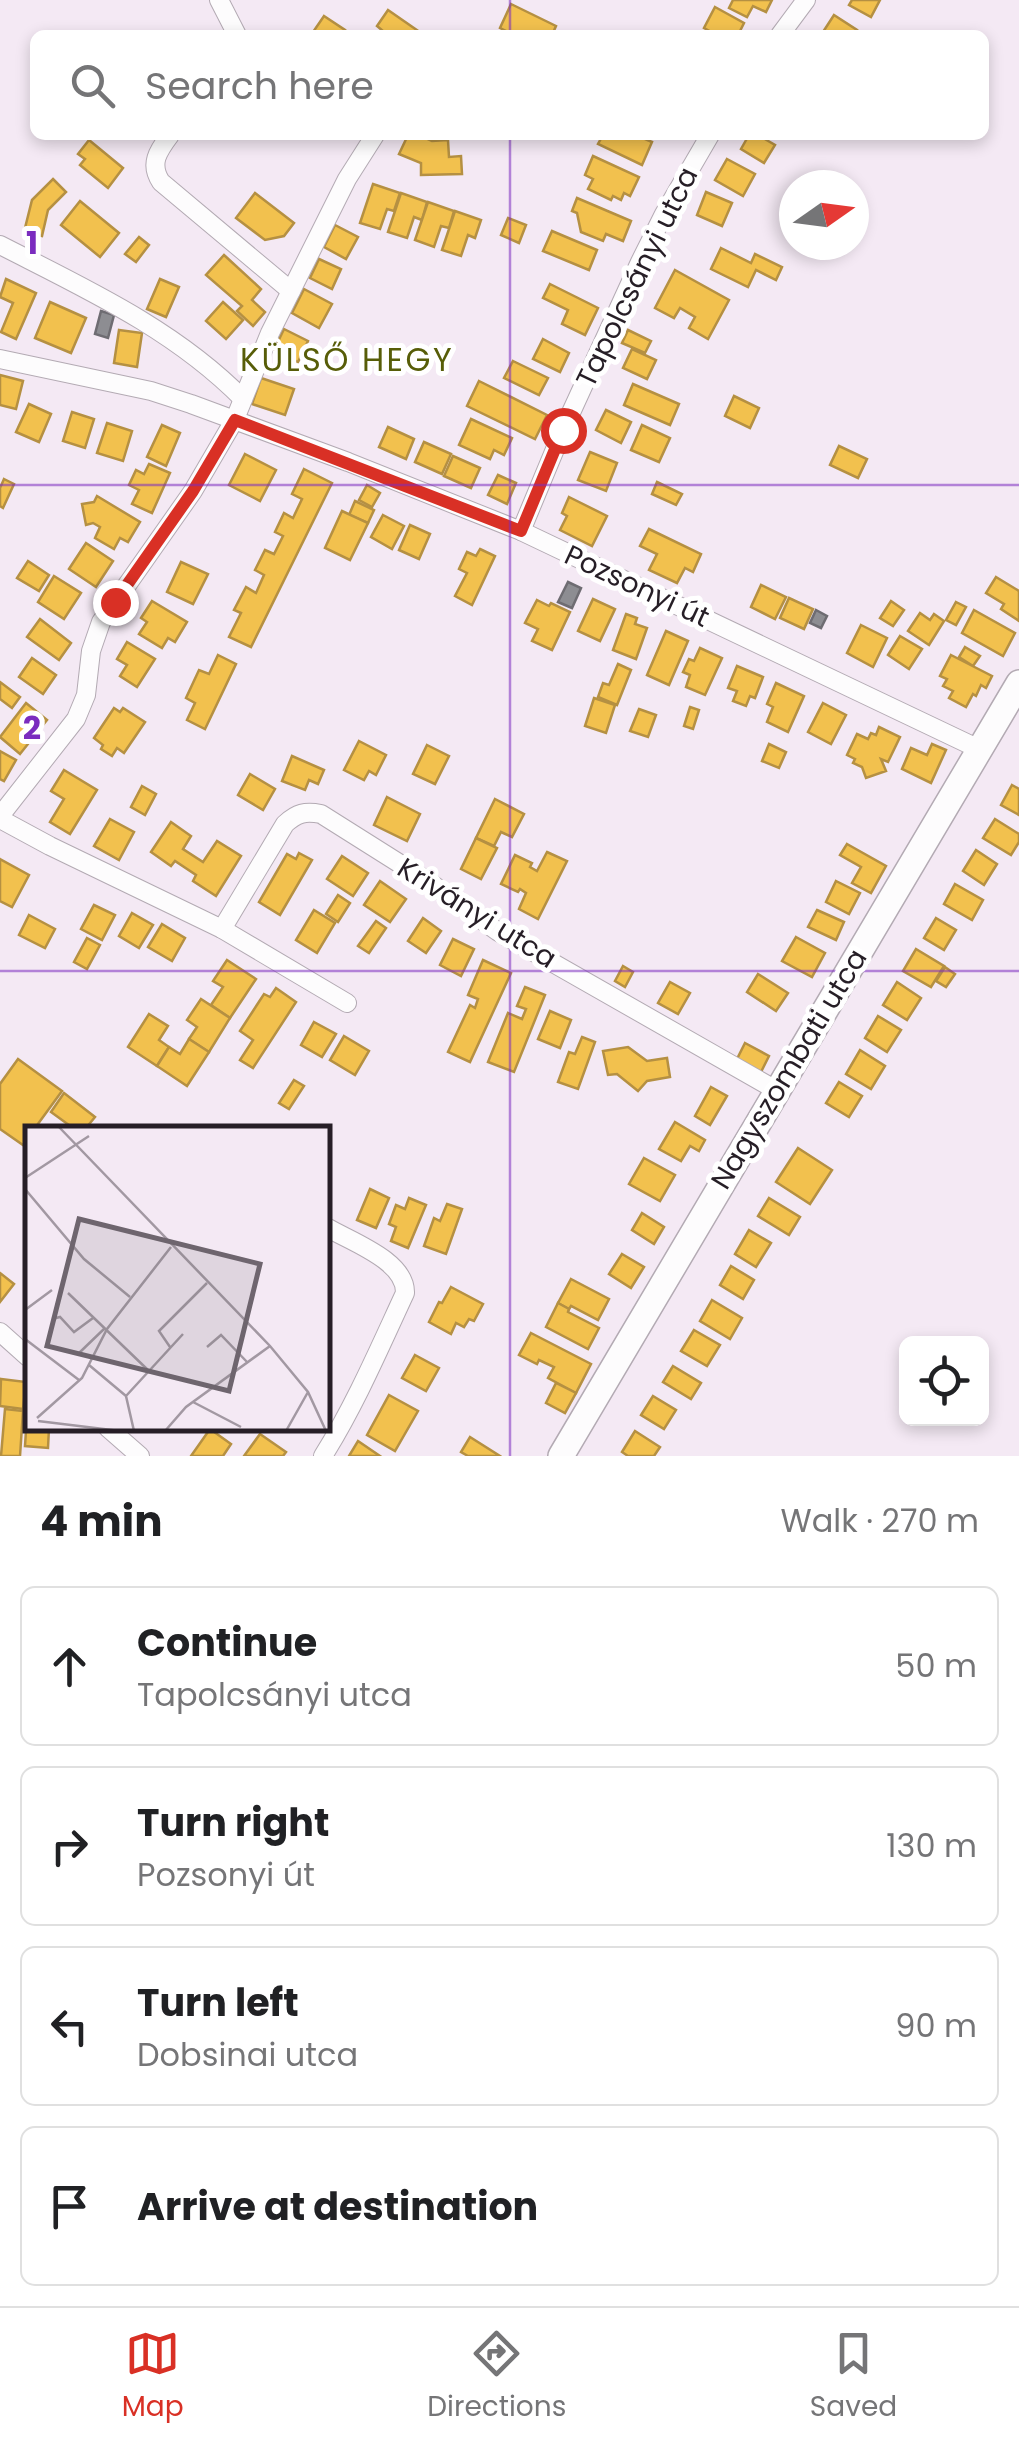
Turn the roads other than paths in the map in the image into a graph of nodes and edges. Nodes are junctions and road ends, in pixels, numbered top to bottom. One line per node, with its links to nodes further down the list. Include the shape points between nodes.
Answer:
1 (219, 0): 3 (street)
2 (806, 0): 4 (street)
3 (234, 30)
4 (784, 30)
5 (167, 140): 9 (street, via 154,160 160,182)
6 (372, 140): 9 (street)
7 (707, 140): 13 (street, Tapolcsányi utca, via 640,262)
8 (0, 245): 11 (street, via 132,312)
9 (292, 291): 11 (street)
10 (0, 359): 12 (street, Pozsonyi út, via 150,391)
11 (244, 398): 12 (street)
12 (235, 420): 13 (street, Pozsonyi út); 16 (street, via 101,622 76,719)
13 (521, 531): 15 (street, Pozsonyi út)
14 (1019, 682): 15 (street, Nagyszombati utca)
15 (980, 749): 19 (street, Nagyszombati utca)
16 (0, 818): 17 (street)
17 (222, 928): 18 (street); 19 (street, Kriványi utca, via 285,824 296,814 321,814 497,931)
18 (347, 1003)
19 (776, 1090): 26 (street, Nagyszombati utca)
20 (330, 1229): 25 (street, via 392,1264 405,1293)
21 (0, 1332): 22 (street)
22 (25, 1354)
23 (111, 1431): 24 (street)
24 (140, 1456)
25 (322, 1456)
26 (562, 1456)

